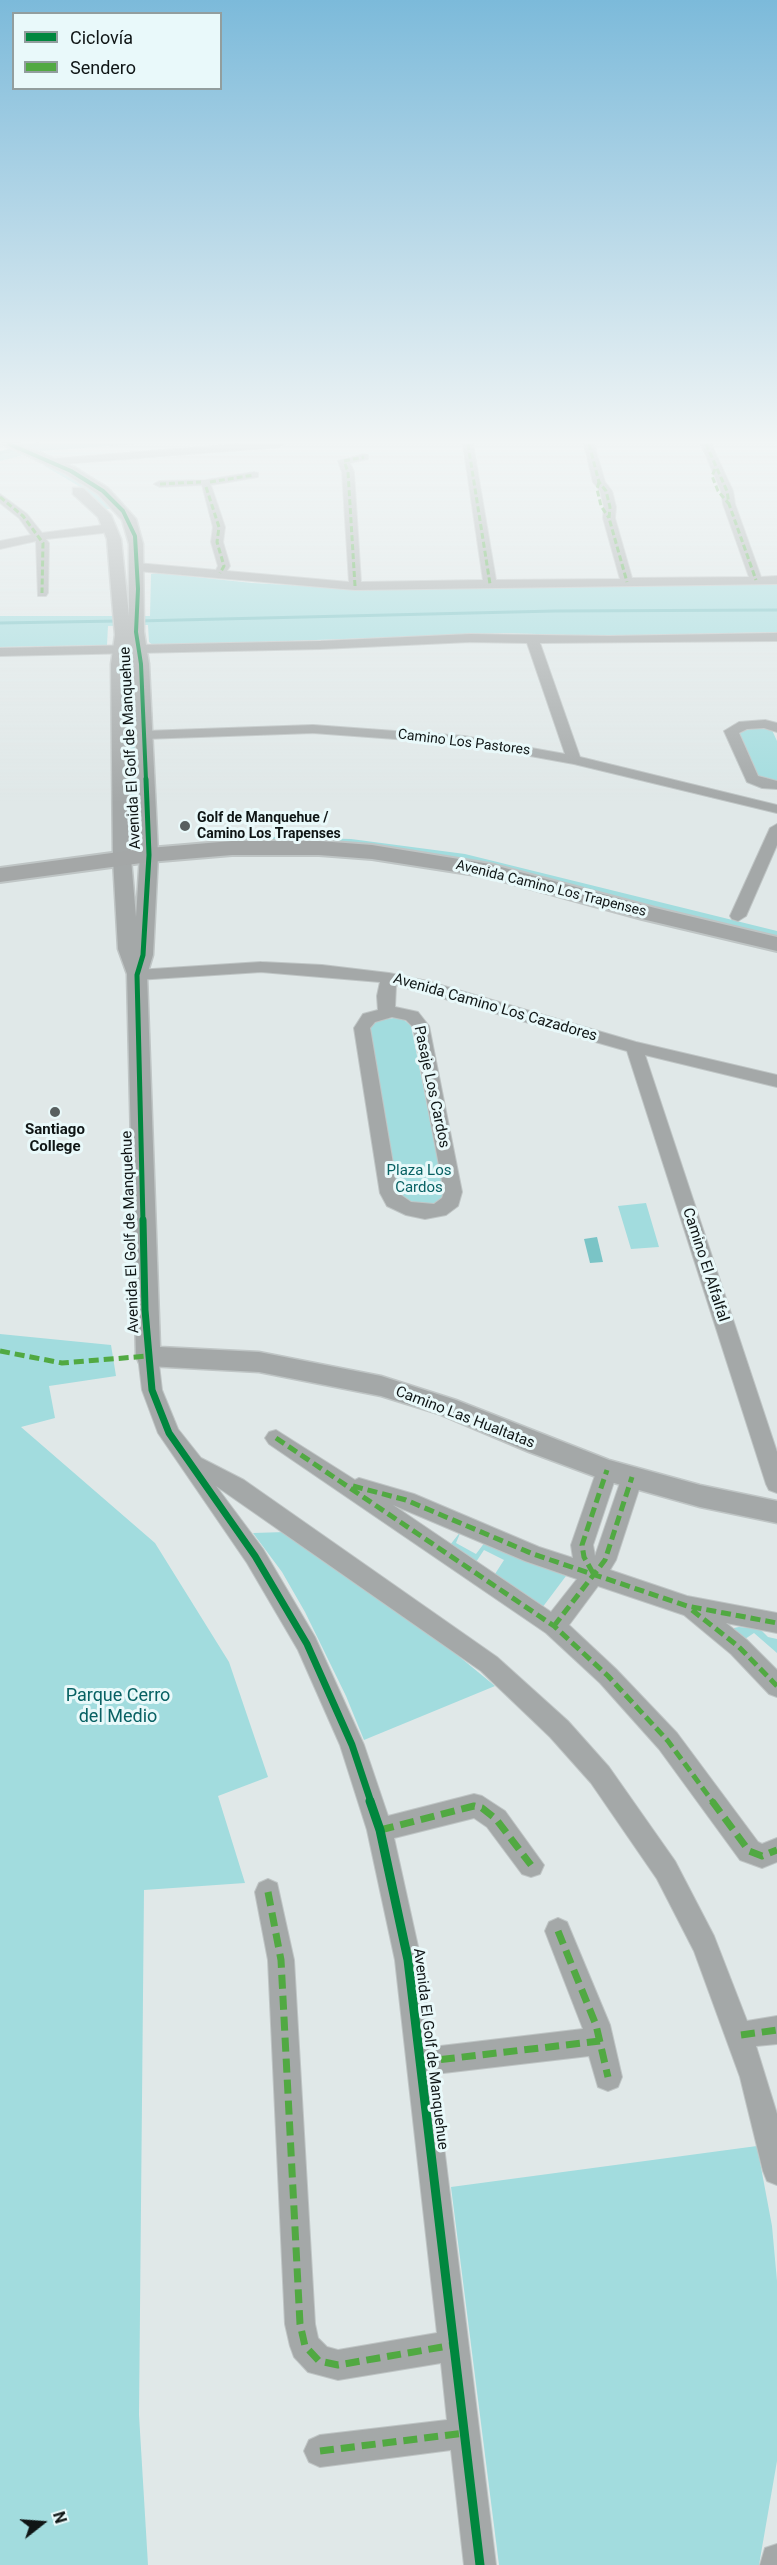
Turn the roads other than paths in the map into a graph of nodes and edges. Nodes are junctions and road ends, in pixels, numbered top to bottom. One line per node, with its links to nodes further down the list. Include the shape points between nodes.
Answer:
1 (43, 564): 16 (street)
2 (112, 564): 17 (street, Avenida El Golf de Manquehue, via 117,593)
3 (137, 564): 17 (street, Avenida El Golf de Manquehue)
4 (150, 564): 10 (street)
5 (223, 564): 10 (street)
6 (354, 564): 15 (street)
7 (487, 564): 14 (street)
8 (622, 564): 13 (street)
9 (750, 564): 11 (street)
10 (220, 573): 15 (street)
11 (756, 580): 12 (street); 13 (street)
12 (777, 580)
13 (627, 582): 14 (street)
14 (490, 584): 15 (street)
15 (355, 586)
16 (42, 593)
17 (129, 608): 19 (street, Avenida El Golf de Manquehue)
18 (777, 637): 20 (street)
19 (126, 638): 21 (street, Avenida El Golf de Manquehue); 22 (street); 31 (street, Avenida El Golf de Manquehue)
20 (532, 639): 21 (street, via 448,638); 25 (street)
21 (139, 650): 24 (street, Avenida El Golf de Manquehue)
22 (0, 652)
23 (777, 728): 26 (street, via 744,725 731,731 752,779)
24 (144, 735): 25 (street, Camino Los Pastores, via 270,729 370,732 473,742); 30 (street, Avenida El Golf de Manquehue)
25 (574, 760): 27 (street, Camino Los Pastores)
26 (777, 788): 27 (street)
27 (773, 808)
28 (777, 828): 34 (street)
29 (232, 839): 30 (main road, Avenida Camino Los Trapenses); 34 (main road, Avenida Camino Los Trapenses, via 350,833 465,847); 36 (main road, Avenida Camino Los Trapenses, via 454,863)
30 (149, 846): 31 (main road, Avenida Camino Los Trapenses); 37 (street, Avenida El Golf de Manquehue, via 144,948)
31 (122, 849): 32 (main road, Avenida Camino Los Trapenses); 33 (main road, Avenida Camino Los Trapenses); 37 (street, Avenida El Golf de Manquehue, via 128,949)
32 (0, 856)
33 (0, 874)
34 (738, 916): 35 (main road, Avenida Camino Los Trapenses)
35 (777, 924)
36 (777, 944)
37 (137, 975): 38 (street, Avenida Camino Los Cazadores, via 261,967); 42 (street, Avenida El Golf de Manquehue)
38 (389, 978): 39 (street); 40 (street, Avenida Camino Los Cazadores)
39 (387, 1013): 39 (street, Pasaje Los Cardos, via 366,1021 362,1033 389,1193 406,1208 439,1210 451,1201 453,1192 421,1026 405,1013)
40 (634, 1047): 41 (street, Avenida Camino Los Cazadores); 47 (street, Camino El Alfalfal)
41 (777, 1082)
42 (148, 1356): 44 (street, Avenida El Golf de Manquehue, via 163,1420); 45 (street, Camino Las Hualtatas, via 260,1362 361,1381 447,1407)
43 (276, 1438): 48 (street)
44 (193, 1464): 55 (street, Avenida El Golf de Manquehue, via 269,1578 307,1644 352,1745); 61 (street, Avenida El Golf de Manquehue, via 236,1486 462,1643 559,1729 615,1795 666,1870 705,1945)
45 (607, 1470): 46 (street, Camino Las Hualtatas); 50 (street, via 582,1545)
46 (632, 1477): 49 (street, Camino Las Hualtatas); 50 (street, via 608,1553)
47 (777, 1484)
48 (348, 1485): 50 (street, via 406,1500 533,1554); 53 (street)
49 (777, 1512)
50 (593, 1573): 51 (street); 53 (street)
51 (687, 1606): 52 (street); 54 (street, via 739,1647)
52 (777, 1623)
53 (554, 1626): 56 (street, via 637,1705 699,1780 748,1851 762,1856)
54 (777, 1686)
55 (380, 1830): 57 (street, via 474,1806 496,1819); 63 (street, Avenida El Golf de Manquehue, via 402,1926)
56 (777, 1850)
57 (531, 1865)
58 (268, 1892): 67 (street, via 281,1960 300,2325 305,2346 319,2361 338,2365)
59 (558, 1931): 62 (street)
60 (777, 2030): 61 (street)
61 (741, 2035): 65 (street, Avenida El Golf de Manquehue)
62 (600, 2041): 63 (street); 64 (street)
63 (420, 2062): 67 (street, Avenida El Golf de Manquehue)
64 (608, 2077)
65 (772, 2124): 66 (street, Avenida El Golf de Manquehue)
66 (777, 2171)
67 (454, 2345): 68 (street, Avenida El Golf de Manquehue)
68 (465, 2433): 69 (street); 71 (street, Avenida El Golf de Manquehue)
69 (320, 2451)
70 (777, 2560): 72 (street)
71 (480, 2565)
72 (776, 2565)

